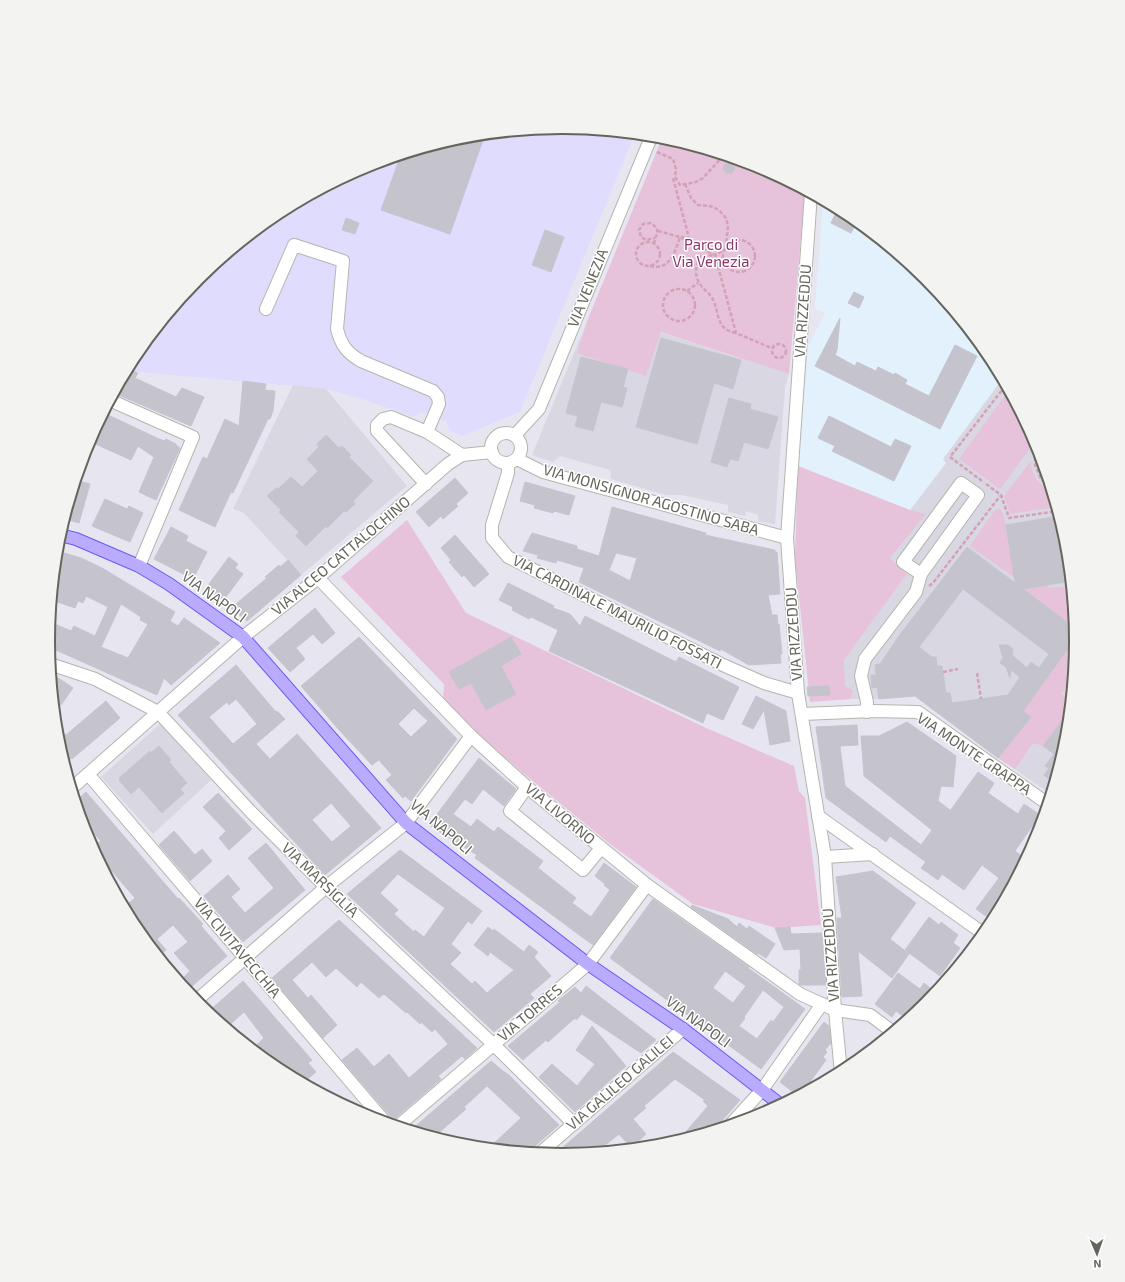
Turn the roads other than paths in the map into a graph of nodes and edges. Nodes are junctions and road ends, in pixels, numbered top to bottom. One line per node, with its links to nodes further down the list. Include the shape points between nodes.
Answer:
1 (649, 141): 6 (street, VIA VENEZIA, via 539,409)
2 (811, 198): 12 (street, VIA RIZZEDDU)
3 (266, 309): 5 (street, via 294,245 343,261 337,329 339,339 348,352 361,361 433,391 438,397 439,404)
4 (114, 402): 13 (street, via 193,437)
5 (427, 432): 8 (street); 10 (street, via 391,417 383,419 377,425 377,431)
6 (515, 435): 7 (street, via 500,434 493,441); 9 (street, via 522,449)
7 (492, 452): 8 (street, VIA ALCEO CATTALOCHINO); 9 (street, via 498,460)
8 (462, 455): 10 (street, VIA ALCEO CATTALOCHINO)
9 (512, 461): 12 (street, VIA MONSIGNOR AGOSTINO SABA, via 543,472); 18 (street, VIA CARDINALE MAURILIO FOSSATI, via 492,525 492,538 508,557 723,666)
10 (426, 484): 15 (street, VIA ALCEO CATTALOCHINO)
11 (66, 537): 13 (main road, VIA NAPOLI)
12 (787, 538): 18 (street, VIA RIZZEDDU)
13 (139, 566): 16 (main road, VIA NAPOLI, via 169,584)
14 (921, 574): 14 (street, via 978,495 961,483 903,562); 20 (street, via 916,592 865,659 861,676)
15 (318, 578): 16 (street, VIA ALCEO CATTALOCHINO); 22 (street, VIA LIVORNO)
16 (242, 637): 19 (street, VIA ALCEO CATTALOCHINO); 28 (main road, VIA NAPOLI)
17 (56, 666): 19 (street, VIA MARSIGLIA, via 94,680)
18 (798, 694): 21 (street, VIA RIZZEDDU)
19 (158, 712): 23 (street, VIA ALCEO CATTALOCHINO); 33 (street, VIA MARSIGLIA)
20 (867, 712): 21 (street, VIA MONTE GRAPPA); 26 (street, VIA MONTE GRAPPA, via 918,712)
21 (802, 714): 27 (street, VIA RIZZEDDU)
22 (471, 736): 25 (street, VIA LIVORNO); 28 (street)
23 (88, 774): 24 (street, VIA ALCEO CATTALOCHINO); 35 (street, VIA CIVITAVECCHIA)
24 (76, 785)
25 (527, 787): 29 (street, VIA LIVORNO); 29 (street, via 510,810 522,820 583,870)
26 (1044, 801)
27 (818, 816): 30 (street); 31 (street, VIA RIZZEDDU)
28 (406, 823): 33 (street); 36 (main road, VIA NAPOLI)
29 (601, 848): 32 (street, VIA LIVORNO)
30 (873, 854): 31 (street); 34 (street)
31 (825, 857): 39 (street, VIA RIZZEDDU)
32 (647, 885): 36 (street, VIA TORRES); 38 (street, VIA LIVORNO, via 800,994)
33 (326, 888): 35 (street); 42 (street, VIA MARSIGLIA)
34 (979, 930)
35 (246, 958): 37 (street); 46 (street, VIA CIVITAVECCHIA)
36 (588, 964): 40 (main road, VIA NAPOLI); 42 (street, VIA TORRES)
37 (201, 997)
38 (822, 1004): 39 (street, VIA LIVORNO); 44 (street)
39 (835, 1010): 41 (street, VIA LIVORNO, via 870,1015); 43 (street, VIA RIZZEDDU)
40 (683, 1029): 44 (main road, VIA NAPOLI); 49 (street, VIA GALILEO GALILEI)
41 (889, 1029)
42 (494, 1044): 48 (street, VIA TORRES); 49 (street, VIA MARSIGLIA)
43 (840, 1065)
44 (762, 1090): 45 (main road, VIA NAPOLI); 47 (street)
45 (776, 1101)
46 (378, 1114)
47 (736, 1118)
48 (402, 1123)
49 (574, 1124): 50 (street, VIA GALILEO GALILEI)
50 (546, 1148)

